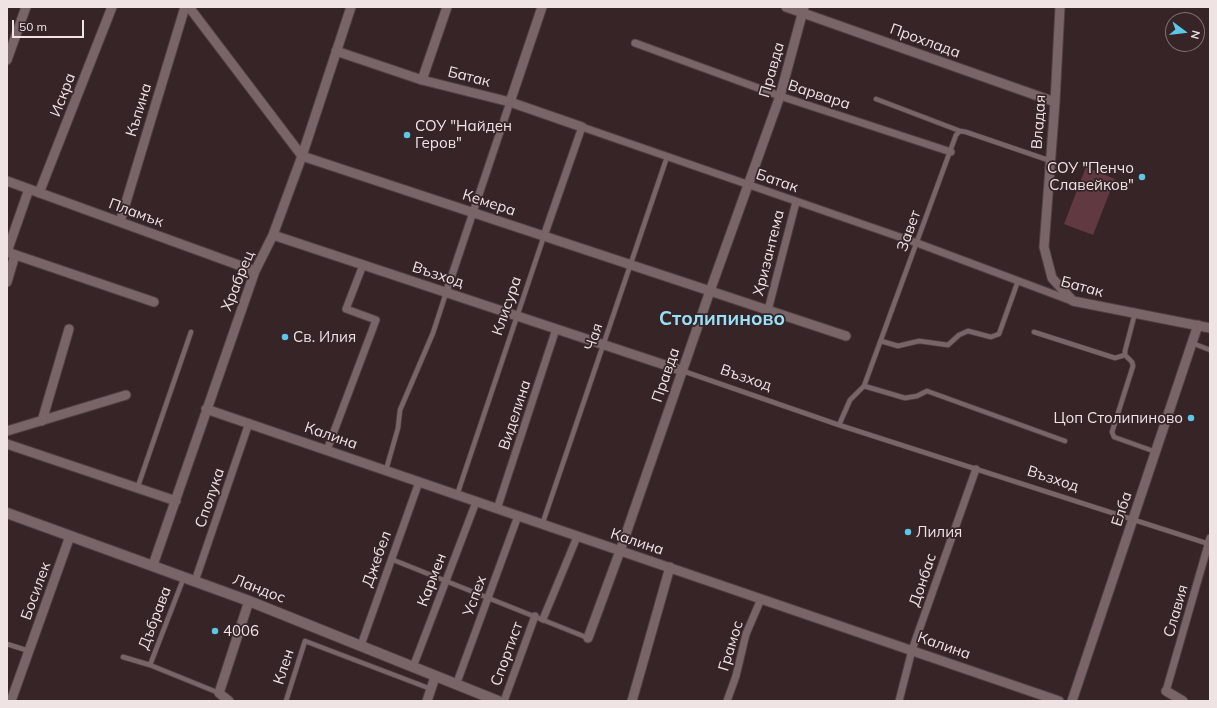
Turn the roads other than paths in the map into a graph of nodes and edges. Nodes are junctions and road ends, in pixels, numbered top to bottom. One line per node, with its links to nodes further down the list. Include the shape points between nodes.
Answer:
1 (26, 7): 13 (street)
2 (112, 7): 28 (street, Искра)
3 (185, 7): 31 (street, Къпина)
4 (189, 7): 22 (street)
5 (351, 7): 12 (street, Храбрец)
6 (447, 7): 14 (street)
7 (542, 7): 17 (street)
8 (786, 7): 10 (street, Прохлада)
9 (1060, 7): 18 (street, Владая)
10 (803, 10): 15 (street, Правда); 18 (street, Прохлада)
11 (635, 43): 15 (street, Варвара)
12 (336, 51): 14 (street, Батак); 22 (street, Храбрец)
13 (7, 60)
14 (422, 80): 17 (street, Батак)
15 (780, 96): 21 (street, Варвара); 26 (street, Правда)
16 (876, 99): 20 (lane)
17 (510, 102): 19 (street, Батак); 30 (street)
18 (1055, 102): 24 (street, Владая)
19 (582, 127): 23 (street, Батак); 33 (street, Клисура)
20 (960, 131): 21 (lane, Завет, via 956,135); 24 (lane)
21 (951, 152): 34 (lane, Завет)
22 (302, 156): 30 (street, Кемера); 32 (street, Храбрец)
23 (667, 157): 26 (street, Батак); 36 (lane, Чая)
24 (1051, 161): 44 (street, Владая, via 1044,247 1052,278)
25 (7, 181): 27 (street, Пламък)
26 (748, 186): 29 (street, Батак); 42 (street, Правда)
27 (29, 189): 28 (street, Пламък); 35 (street)
28 (39, 193): 31 (street, Пламък)
29 (796, 202): 34 (street, Батак); 46 (street, Хризантема)
30 (473, 213): 33 (street, Кемера); 43 (street)
31 (120, 222): 39 (street, Пламък)
32 (273, 236): 37 (street, Възход); 39 (street, Храбрец)
33 (544, 236): 36 (street, Кемера); 48 (lane, Клисура)
34 (917, 243): 40 (street, Батак); 56 (lane, Завет)
35 (12, 253): 38 (street); 45 (street)
36 (630, 264): 42 (street, Кемера); 58 (lane, Чая)
37 (363, 265): 43 (street, Възход); 71 (street, via 346,309 376,320)
38 (9, 269): 41 (street)
39 (255, 271): 64 (street, Храбрец)
40 (1018, 281): 44 (street, Батак); 56 (lane, via 999,334 991,337 968,331 948,345 919,341 898,346)
41 (7, 282)
42 (710, 291): 46 (street, Кемера); 61 (street, Правда)
43 (446, 293): 48 (street, Възход); 74 (lane, via 433,333 400,410 398,428)
44 (1073, 301): 47 (street, Батак)
45 (154, 302)
46 (768, 310): 55 (street, Кемера)
47 (1135, 313): 49 (street, Батак); 60 (lane)
48 (517, 316): 52 (street, Възход); 77 (lane, Клисура)
49 (1198, 326): 50 (street, Батак); 57 (street, Елба)
50 (1210, 328)
51 (69, 329): 65 (street)
52 (556, 329): 58 (street, Възход); 80 (street, Виделина)
53 (191, 332): 76 (lane)
54 (1034, 332): 60 (lane, via 1115,358)
55 (846, 336)
56 (881, 341): 62 (lane, Завет)
57 (1192, 343): 59 (lane); 72 (street, Елба)
58 (604, 345): 61 (street, Възход); 84 (lane, Чая)
59 (1210, 350)
60 (1125, 355): 72 (lane, via 1133,366 1112,432 1114,437)
61 (683, 371): 67 (lane, Възход); 88 (street, Правда)
62 (864, 386): 67 (lane, Завет, via 850,400); 69 (lane, via 905,398 918,396 927,391)
63 (126, 395): 65 (street)
64 (206, 409): 66 (street, Калина); 78 (street, Храбрец)
65 (42, 421): 68 (street)
66 (249, 424): 71 (street, Калина); 93 (street, Сполука)
67 (839, 425): 73 (lane, Възход)
68 (7, 431)
69 (1065, 440)
70 (7, 444): 76 (street)
71 (327, 450): 74 (street, Калина)
72 (1156, 452): 83 (street, Елба)
73 (976, 469): 83 (lane, Възход); 103 (street, Донбас)
74 (386, 470): 75 (street, Калина)
75 (419, 482): 77 (street, Калина); 89 (street, Джебел)
76 (137, 489): 78 (street)
77 (457, 495): 79 (street, Калина)
78 (176, 501): 90 (street, Храбрец)
79 (476, 502): 80 (street, Калина); 94 (street, Кармен)
80 (497, 509): 82 (street, Калина)
81 (7, 513): 85 (street, Ландос)
82 (518, 516): 84 (street, Калина); 95 (street, Успех)
83 (1133, 519): 87 (lane, Възход); 123 (street, Елба)
84 (542, 525): 86 (street, Калина)
85 (70, 536): 90 (street, Ландос); 104 (street, Босилек)
86 (577, 537): 88 (street, Калина); 99 (street, Спортист)
87 (1210, 542): 111 (street, Славия)
88 (620, 551): 91 (street, Калина); 100 (street, Правда)
89 (391, 559): 94 (lane); 102 (street, Джебел)
90 (153, 565): 92 (street, Ландос)
91 (670, 567): 96 (street, Калина); 119 (street)
92 (184, 577): 93 (street, Ландос); 106 (lane, Дъбрава)
93 (195, 581): 97 (street, Ландос)
94 (446, 581): 95 (lane); 107 (street, Кармен)
95 (488, 598): 98 (lane); 109 (street, Успех)
96 (761, 599): 103 (street, Калина); 120 (street, Грамос, via 746,634)
97 (249, 601): 102 (street, Ландос); 112 (street)
98 (535, 616): 99 (lane); 118 (street, Спортист)
99 (543, 619): 100 (lane)
100 (588, 638)
101 (7, 644): 104 (lane)
102 (360, 646): 107 (street, Ландос)
103 (912, 650): 121 (street, Донбас); 122 (street, Калина)
104 (29, 651): 113 (street, Босилек)
105 (123, 657): 106 (lane)
106 (150, 666): 112 (lane, Дъбрава)
107 (413, 667): 108 (street, Ландос)
108 (435, 677): 109 (street, Ландос); 110 (street)
109 (456, 684): 117 (street, Ландос)
110 (431, 689): 115 (lane, Клен, via 305,641); 116 (street)
111 (1166, 691): 124 (street)
112 (219, 693): 114 (street)
113 (11, 701)
114 (229, 701)
115 (286, 701)
116 (426, 701)
117 (498, 701)
118 (504, 701)
119 (632, 701)
120 (727, 701)
121 (898, 701)
122 (1059, 701)
123 (1072, 701)
124 (1183, 701)

